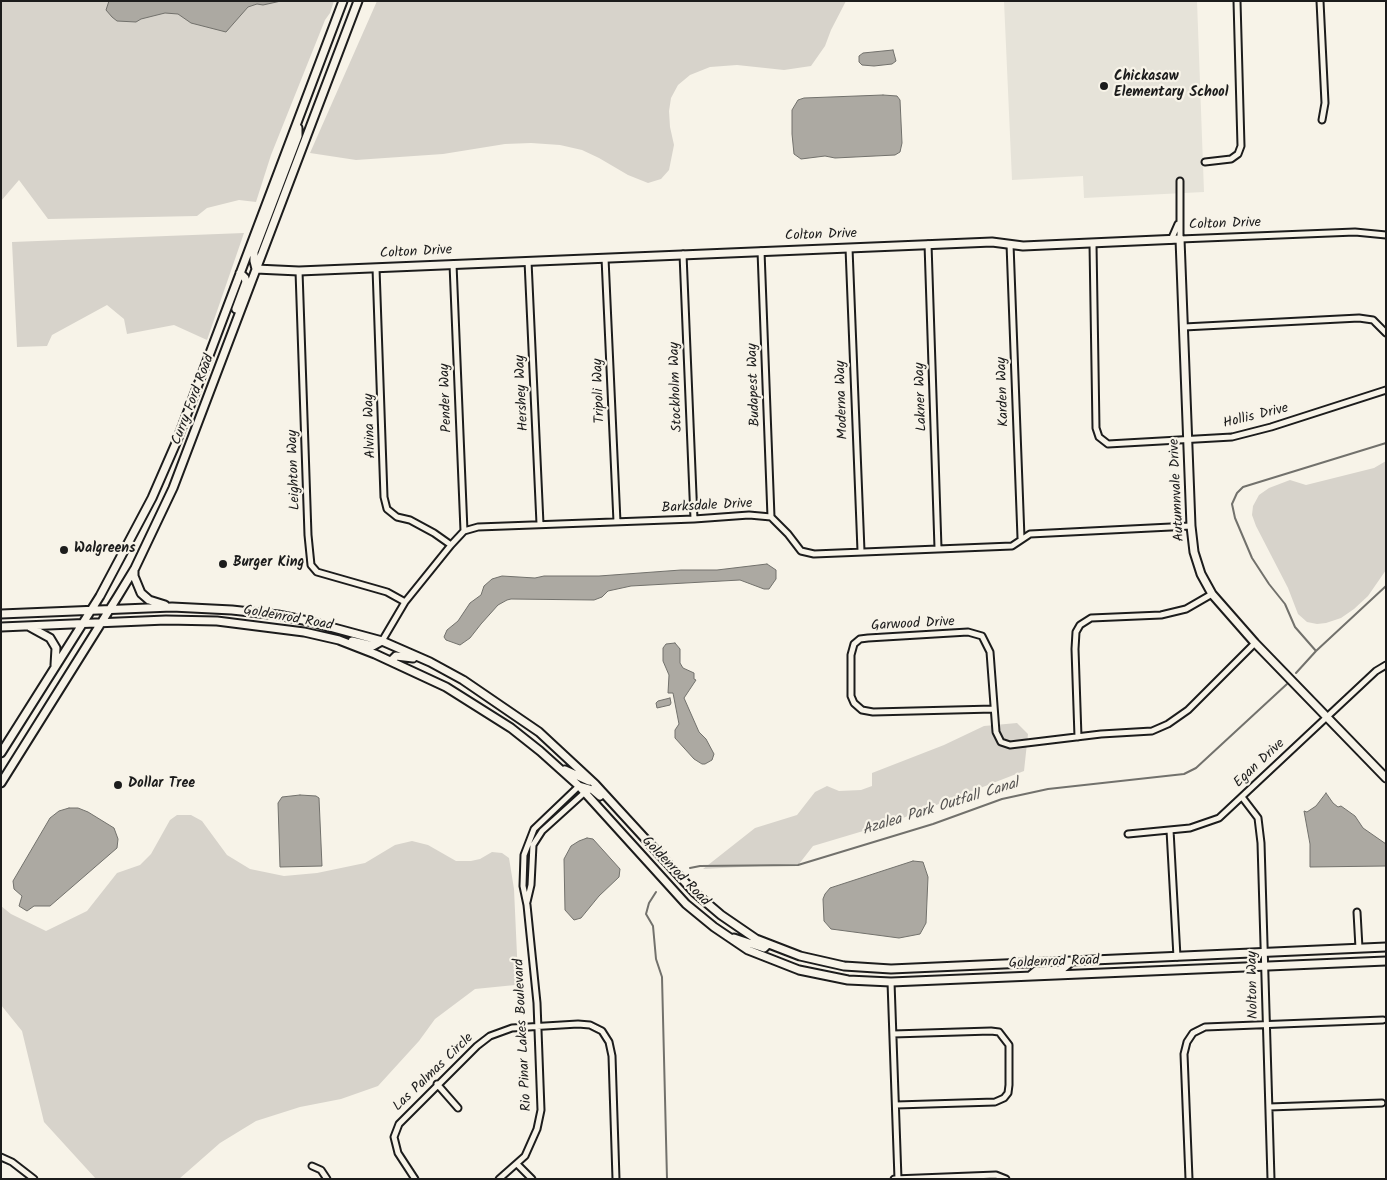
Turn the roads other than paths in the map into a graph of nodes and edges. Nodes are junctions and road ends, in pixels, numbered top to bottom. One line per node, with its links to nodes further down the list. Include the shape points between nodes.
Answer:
1 (343, 1): 6 (main road, Curry Ford Road)
2 (358, 1): 23 (main road, Curry Ford Road)
3 (1237, 1): 7 (street, via 1241,146 1231,159)
4 (1320, 1): 5 (street, via 1325,103)
5 (1322, 120)
6 (298, 121): 23 (main road, via 298,136 254,252); 25 (main road, Curry Ford Road)
7 (1205, 162)
8 (1180, 181): 9 (street, Autumnvale Drive)
9 (1180, 219): 11 (street, Autumnvale Drive); 12 (street, Autumnvale Drive)
10 (1386, 235): 12 (street, Colton Drive, via 1355,232)
11 (1171, 240): 12 (main road, Colton Drive); 15 (main road, Colton Drive)
12 (1180, 240): 26 (main road, Autumnvale Drive)
13 (928, 244): 14 (main road, Colton Drive); 16 (main road, Colton Drive); 39 (street, Lakner Way)
14 (1010, 244): 15 (main road, Colton Drive); 37 (street, Karden Way)
15 (1093, 244): 30 (street, Hollis Drive, via 1096,428 1099,438 1108,444)
16 (849, 248): 17 (main road, Colton Drive); 40 (street, Moderna Way)
17 (761, 251): 18 (main road, Colton Drive); 31 (street, Budapest Way)
18 (683, 254): 19 (main road, Colton Drive); 32 (street, Stockholm Way)
19 (605, 258): 20 (main road, Colton Drive); 33 (street, Tripoli Way)
20 (528, 261): 21 (main road, Colton Drive); 34 (street, Hershey Way)
21 (453, 264): 22 (main road, Colton Drive); 36 (street, Pender Way)
22 (376, 268): 24 (main road, Colton Drive); 38 (street, Alvina Way, via 387,510)
23 (256, 269): 24 (main road, Colton Drive); 29 (main road, Curry Ford Road)
24 (299, 271): 43 (street, Leighton Way, via 310,565 317,572 387,592)
25 (240, 273): 29 (main road, via 246,282 208,386); 45 (main road, Curry Ford Road, via 176,443 122,556)
26 (1184, 326): 27 (street, via 1359,318 1373,320); 30 (main road, Autumnvale Drive)
27 (1386, 333)
28 (1386, 390): 30 (street, Hollis Drive, via 1232,437)
29 (206, 401): 41 (main road, Curry Ford Road, via 173,488)
30 (1188, 440): 35 (main road, Autumnvale Drive)
31 (771, 517): 32 (street, Barksdale Drive, via 749,515); 40 (street, Barksdale Drive, via 800,551 814,554)
32 (694, 519): 33 (street, Barksdale Drive)
33 (617, 522): 34 (street, Barksdale Drive)
34 (540, 524): 36 (street, Barksdale Drive, via 478,527)
35 (1190, 526): 37 (street, Barksdale Drive, via 1030,534); 42 (main road, Autumnvale Drive, via 1201,574)
36 (464, 531): 38 (street)
37 (1021, 538): 39 (street, Barksdale Drive, via 1012,546)
38 (451, 545): 43 (street)
39 (938, 548): 40 (street, Barksdale Drive)
40 (861, 551)
41 (135, 568): 44 (main road, via 134,576 141,594); 46 (main road, Curry Ford Road)
42 (1212, 594): 54 (main road, Autumnvale Drive); 61 (street, via 1186,609 1161,615 1091,618 1080,625 1076,632)
43 (405, 602): 53 (street)
44 (172, 607): 46 (main road, Goldenrod Road); 53 (main road, Goldenrod Road, via 278,615)
45 (91, 610): 46 (main road, Goldenrod Road); 47 (main road, Goldenrod Road); 49 (main road, Curry Ford Road)
46 (110, 610): 48 (main road, Curry Ford Road)
47 (1, 614)
48 (102, 623): 49 (main road, Goldenrod Road); 52 (main road, Goldenrod Road, via 217,621 294,630); 65 (main road, Curry Ford Road)
49 (83, 624): 50 (main road, Goldenrod Road); 58 (main road, Curry Ford Road)
50 (27, 626): 51 (main road, Goldenrod Road); 58 (main road, via 50,638 56,648)
51 (1, 627)
52 (339, 640): 53 (main road, via 373,646); 55 (main road, Goldenrod Road)
53 (382, 641): 56 (main road, Goldenrod Road)
54 (1256, 643): 60 (main road, Autumnvale Drive); 61 (street, Garwood Drive, via 1188,710 1168,724 1152,731)
55 (391, 661): 56 (main road, via 402,656); 63 (main road, Goldenrod Road, via 446,688 497,720)
56 (430, 662): 66 (main road, Goldenrod Road, via 471,685 539,732)
57 (1386, 665): 60 (street, Egan Drive)
58 (55, 668): 62 (main road, Curry Ford Road)
59 (994, 709): 59 (street, Garwood Drive, via 862,710 854,704 852,696 851,655 854,644 868,638 968,632 982,636 990,652); 61 (street, Garwood Drive, via 996,732 1005,744)
60 (1328, 716): 64 (main road, Autumnvale Drive); 69 (street, Egan Drive)
61 (1078, 737)
62 (1, 754)
63 (558, 766): 66 (main road); 67 (main road, Goldenrod Road)
64 (1386, 778)
65 (1, 783)
66 (595, 784): 70 (main road, Goldenrod Road)
67 (579, 786): 68 (main road, Goldenrod Road); 70 (main road, via 594,790 606,803); 73 (street, Rio Pinar Lakes Boulevard, via 534,828 524,855 523,886)
68 (584, 793): 73 (street, Rio Pinar Lakes Boulevard, via 542,831 533,845); 75 (main road, Goldenrod Road, via 686,904)
69 (1242, 797): 71 (street, Egan Drive, via 1219,818 1190,828); 79 (street, Nolton Way, via 1258,818)
70 (614, 806): 76 (main road, Goldenrod Road, via 694,892 721,915)
71 (1170, 830): 72 (street, Egan Drive); 80 (street)
72 (1128, 834)
73 (527, 905): 87 (street, Rio Pinar Lakes Boulevard)
74 (1357, 912): 78 (street)
75 (728, 937): 76 (main road, via 764,948); 85 (main road, Goldenrod Road, via 748,950 800,970 848,980)
76 (768, 944): 81 (main road, Goldenrod Road, via 800,956 844,966 871,968)
77 (1386, 947): 78 (main road, Goldenrod Road)
78 (1359, 948): 79 (main road, Goldenrod Road)
79 (1265, 953): 80 (main road, Goldenrod Road); 83 (street, Nolton Way)
80 (1176, 957): 81 (main road, Goldenrod Road)
81 (1072, 961): 84 (main road, via 1061,970 1036,971)
82 (1386, 961): 83 (main road, Goldenrod Road)
83 (1264, 966): 84 (main road, Goldenrod Road); 88 (street, Nolton Way)
84 (1029, 977): 85 (main road, Goldenrod Road)
85 (892, 982): 89 (street)
86 (1383, 1020): 88 (street)
87 (538, 1025): 90 (street, Las Palmas Circle, via 512,1028 490,1036); 96 (street, Rio Pinar Lakes Boulevard, via 541,1110 537,1129 525,1156); 103 (street, Las Palmas Circle, via 590,1025 602,1031 610,1042)
88 (1266, 1025): 93 (street, Nolton Way); 107 (street, via 1205,1027 1193,1033 1187,1042 1184,1054)
89 (893, 1034): 92 (street); 92 (street, via 991,1031 999,1032 1008,1045 1009,1085 1004,1098 996,1102)
90 (437, 1084): 94 (street); 100 (street, Las Palmas Circle, via 399,1124 394,1137 398,1153)
91 (1382, 1103): 93 (street)
92 (896, 1105): 105 (street)
93 (1269, 1107): 108 (street, Nolton Way)
94 (458, 1108)
95 (1, 1157): 98 (street)
96 (517, 1164): 101 (street, Rio Pinar Lakes Boulevard); 102 (street)
97 (312, 1166): 99 (street, via 321,1170)
98 (34, 1179)
99 (327, 1179)
100 (415, 1179)
101 (499, 1179)
102 (532, 1179)
103 (616, 1179)
104 (894, 1179): 105 (street)
105 (898, 1179): 106 (street, via 996,1175)
106 (1006, 1179)
107 (1189, 1179)
108 (1271, 1179)

